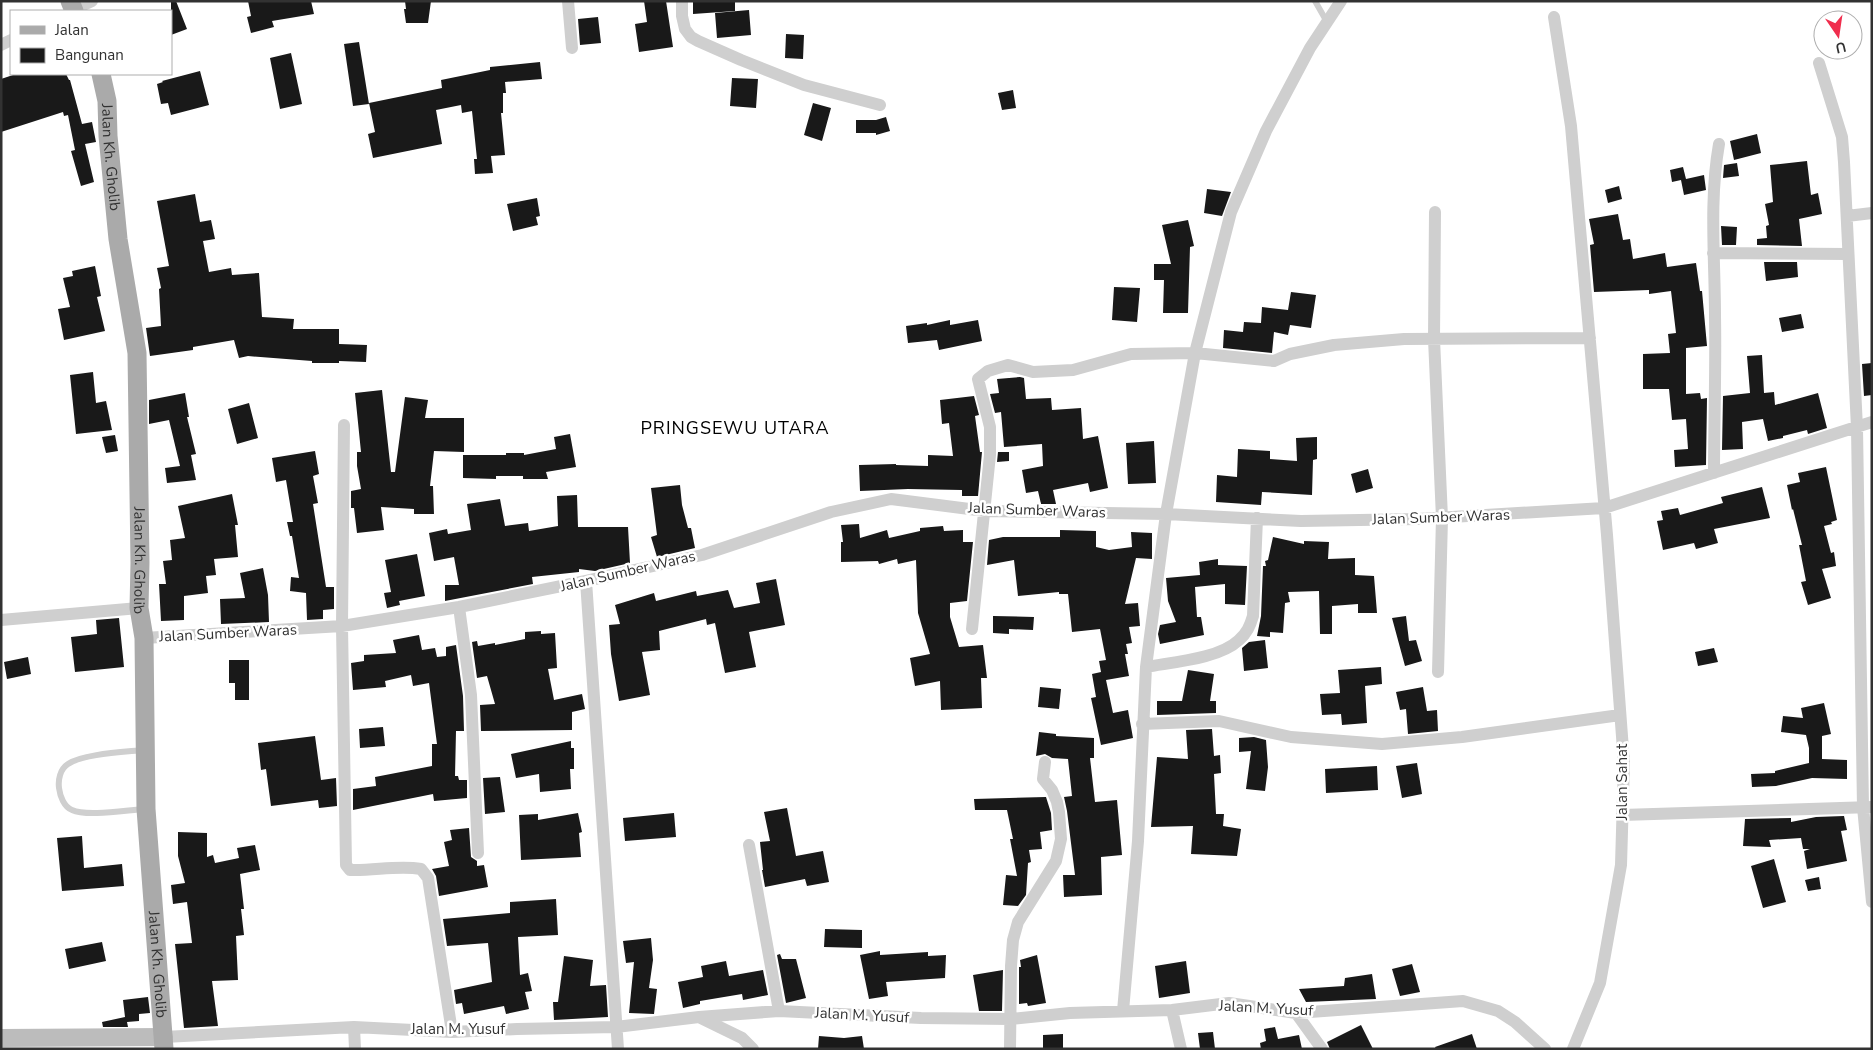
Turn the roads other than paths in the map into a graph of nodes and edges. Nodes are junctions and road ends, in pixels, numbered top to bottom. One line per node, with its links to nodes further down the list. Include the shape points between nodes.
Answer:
1 (92, 1): 6 (street)
2 (568, 1): 9 (street)
3 (682, 1): 12 (street, via 682,16 690,37 804,85)
4 (1315, 1): 8 (lane)
5 (1341, 1): 8 (street)
6 (72, 8)
7 (1554, 17): 19 (street, Jalan Sahat, via 1571,126)
8 (1327, 22): 21 (street, via 1266,131 1231,212)
9 (572, 48)
10 (1819, 63): 16 (street, via 1842,137)
11 (101, 75): 33 (main road, Jalan Kh. Gholib, via 107,101 118,239 137,353)
12 (880, 105)
13 (1719, 144): 17 (street, via 1714,172)
14 (1435, 212): 20 (street)
15 (1872, 213): 16 (street)
16 (1847, 216): 18 (street)
17 (1714, 253): 18 (street); 25 (street)
18 (1848, 254): 24 (street)
19 (1590, 338): 20 (street); 26 (street, Jalan Sahat)
20 (1434, 339): 21 (street, via 1334,345 1290,354 1274,361); 30 (street)
21 (1195, 353): 27 (street, via 1131,354 1073,370 1033,372 1008,364 988,371 978,379 990,427); 28 (street)
22 (1872, 422): 24 (street, Jalan Sumber Waras)
23 (344, 425): 35 (street)
24 (1856, 428): 25 (street, Jalan Sumber Waras); 44 (street)
25 (1714, 473): 26 (street, Jalan Sumber Waras)
26 (1604, 508): 30 (street, Jalan Sumber Waras); 40 (street, Jalan Sahat)
27 (985, 511): 28 (street, Jalan Sumber Waras); 31 (street, Jalan Sumber Waras, via 891,499 831,512 702,555); 36 (street)
28 (1166, 514): 29 (street, Jalan Sumber Waras); 38 (street)
29 (1257, 518): 30 (street, Jalan Sumber Waras, via 1301,521); 38 (street, via 1253,616 1248,630 1225,650)
30 (1442, 518): 39 (street)
31 (586, 581): 32 (street, Jalan Sumber Waras); 57 (street)
32 (459, 607): 35 (street, Jalan Sumber Waras); 48 (street, via 471,695)
33 (139, 608): 34 (street); 37 (main road, Jalan Kh. Gholib)
34 (1, 620)
35 (342, 626): 37 (street, Jalan Sumber Waras); 58 (street, via 346,865 350,870 411,868 421,870 428,878)
36 (972, 628)
37 (144, 638): 42 (main road, Jalan Kh. Gholib)
38 (1146, 667): 41 (street)
39 (1438, 672)
40 (1620, 715): 41 (street, via 1462,737 1382,744 1291,737 1219,721); 46 (street, Jalan Sahat, via 1624,763)
41 (1142, 724): 52 (street, via 1138,841)
42 (144, 750): 45 (main road, Jalan Kh. Gholib); 45 (lane, via 82,758 67,764 60,775 59,789 62,802 70,810 84,813)
43 (1045, 762): 55 (street, via 1042,779 1057,802 1061,840 1056,861 1015,931 1010,966)
44 (1867, 807): 46 (street); 49 (street)
45 (146, 809): 60 (main road, Jalan Kh. Gholib)
46 (1622, 815): 68 (street, Jalan Sahat, via 1621,866 1600,983)
47 (749, 845): 51 (street)
48 (478, 853)
49 (1872, 902)
50 (1172, 1010): 52 (street, Jalan M. Yusuf); 53 (street, Jalan M. Yusuf, via 1229,1003); 65 (street)
51 (779, 1011): 54 (street, Jalan M. Yusuf); 55 (street, Jalan M. Yusuf)
52 (1123, 1011): 55 (street, Jalan M. Yusuf)
53 (1296, 1013): 66 (street); 67 (street, Jalan M. Yusuf, via 1463,1001 1498,1011)
54 (698, 1017): 57 (street, Jalan M. Yusuf); 63 (street, via 742,1038)
55 (1011, 1019): 64 (street)
56 (354, 1027): 58 (street, Jalan M. Yusuf); 60 (street, Jalan M. Yusuf); 61 (street)
57 (616, 1027): 58 (street, Jalan M. Yusuf); 62 (street)
58 (452, 1032)
59 (1, 1038): 60 (street)
60 (164, 1043)
61 (354, 1049)
62 (618, 1049)
63 (753, 1049)
64 (1010, 1049)
65 (1181, 1049)
66 (1322, 1049)
67 (1545, 1049)
68 (1573, 1049)

